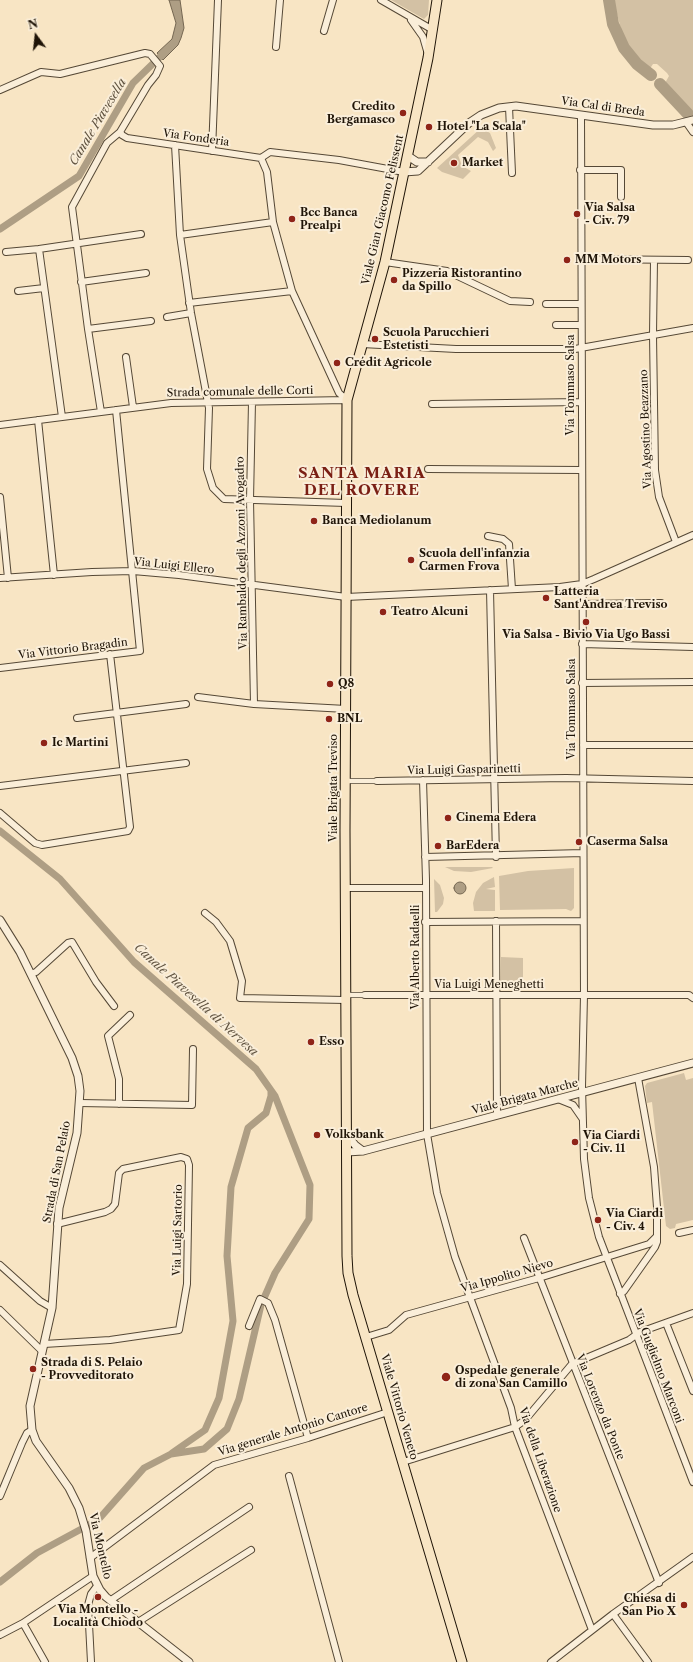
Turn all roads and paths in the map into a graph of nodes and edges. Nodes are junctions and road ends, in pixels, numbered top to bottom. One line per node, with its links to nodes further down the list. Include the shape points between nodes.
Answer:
1 (218, 0): 18 (street)
2 (280, 0): 9 (street)
3 (333, 0): 8 (street)
4 (381, 0): 6 (street)
5 (437, 0): 7 (main road, Viale Gian Giacomo Felissent)
6 (408, 16): 7 (street); 10 (street, via 423,37)
7 (433, 30): 10 (main road, Viale Gian Giacomo Felissent)
8 (324, 31)
9 (276, 47)
10 (428, 58): 19 (main road, Viale Gian Giacomo Felissent)
11 (0, 90): 15 (street, via 41,72 60,74 130,56 150,54 159,64 159,70)
12 (509, 107): 13 (street, Via Cal di Breda); 21 (street, Via Cal di Breda, via 481,115); 24 (street)
13 (581, 115): 14 (street, Via Cal di Breda, via 653,125); 22 (street, Via Tommaso Salsa)
14 (689, 121): 16 (street)
15 (120, 132): 17 (street, Via Fonderia, via 127,138); 29 (street, via 107,143 72,207)
16 (693, 132)
17 (175, 145): 18 (street, Via Fonderia); 28 (street)
18 (212, 151): 20 (street, Via Fonderia)
19 (408, 156): 21 (street, via 417,162); 23 (main road, Viale Gian Giacomo Felissent)
20 (261, 158): 23 (street, via 270,152 340,160); 26 (street, via 267,172)
21 (428, 162): 23 (street, Via Cal di Breda, via 418,171)
22 (580, 170): 25 (street, via 621,170); 32 (street, Via Tommaso Salsa)
23 (404, 172): 35 (main road, Viale Gian Giacomo Felissent)
24 (512, 173)
25 (621, 197)
26 (273, 222): 28 (street); 40 (street)
27 (141, 234): 29 (street)
28 (180, 235): 42 (street)
29 (76, 242): 30 (street); 37 (street)
30 (39, 249): 31 (street); 38 (street)
31 (6, 252)
32 (580, 259): 33 (street); 44 (street, Via Tommaso Salsa)
33 (654, 260): 34 (street); 52 (street, Via Agostino Beazzano)
34 (688, 260)
35 (385, 262): 41 (street, via 447,271 510,301); 53 (main road, Viale Gian Giacomo Felissent)
36 (146, 273): 37 (street)
37 (82, 282): 51 (street)
38 (44, 288): 39 (street); 64 (street)
39 (18, 291)
40 (292, 291): 42 (street); 56 (street, via 339,393)
41 (530, 302)
42 (189, 303): 45 (street)
43 (546, 304): 44 (street)
44 (581, 304): 49 (street, Via Tommaso Salsa)
45 (191, 313): 46 (street); 57 (street)
46 (167, 318)
47 (151, 321): 51 (street)
48 (556, 325): 49 (street, Via Tommaso Salsa)
49 (581, 325): 54 (street, Via Tommaso Salsa)
50 (693, 328): 52 (street)
51 (88, 329): 63 (street)
52 (653, 335): 54 (street); 74 (street, Via Agostino Beazzano, via 656,484)
53 (362, 344): 54 (street, via 502,350); 56 (main road, Viale Gian Giacomo Felissent)
54 (581, 349): 59 (street, Via Tommaso Salsa)
55 (126, 357): 61 (street)
56 (347, 400): 58 (street, Strada comunale delle Corti); 71 (main road, Viale Brigata Treviso)
57 (209, 402): 58 (street, Strada comunale delle Corti); 61 (street, Strada comunale delle Corti); 70 (street, via 207,462 211,484 217,494 224,499)
58 (252, 402): 70 (street, Via Rambaldo degli Azzoni Avogadro)
59 (581, 402): 60 (street); 68 (street, Via Tommaso Salsa)
60 (432, 404)
61 (133, 407): 62 (street, Strada comunale delle Corti)
62 (116, 410): 63 (street, Strada comunale delle Corti); 75 (street)
63 (101, 412): 64 (street, Strada comunale delle Corti)
64 (62, 417): 65 (street, Strada comunale delle Corti)
65 (38, 420): 66 (street, Strada comunale delle Corti); 76 (street)
66 (0, 426)
67 (428, 469): 68 (street)
68 (581, 470): 79 (street, Via Tommaso Salsa)
69 (0, 497): 78 (street)
70 (250, 500): 71 (street); 80 (street, Via Rambaldo degli Azzoni Avogadro)
71 (346, 503): 83 (main road, Viale Brigata Treviso)
72 (693, 535): 74 (street, Via Luigi Ellero)
73 (488, 536): 81 (street, via 502,539 509,544)
74 (676, 542): 79 (street, Via Luigi Ellero)
75 (133, 571): 76 (street, Via Luigi Ellero); 80 (street, Via Luigi Ellero); 88 (street, Via Vittorio Bragadin, via 140,651)
76 (54, 575): 78 (street, Via Luigi Ellero)
77 (0, 578): 78 (street, Via Luigi Ellero)
78 (8, 578)
79 (582, 584): 81 (street, Via Luigi Ellero); 85 (street, Via Tommaso Salsa)
80 (252, 585): 83 (street, Via Luigi Ellero); 94 (street, Via Rambaldo degli Azzoni Avogadro)
81 (512, 589): 82 (street, Via Luigi Ellero)
82 (490, 590): 83 (street, Via Luigi Ellero); 102 (street)
83 (346, 597): 95 (main road, Viale Brigata Treviso)
84 (661, 603): 85 (street)
85 (582, 604): 86 (street, Via Tommaso Salsa)
86 (582, 644): 87 (street); 91 (street, Via Tommaso Salsa)
87 (693, 647)
88 (110, 654): 89 (street, Via Vittorio Bragadin); 96 (street)
89 (0, 668)
90 (693, 682): 91 (street)
91 (582, 683): 98 (street, Via Tommaso Salsa)
92 (198, 697): 94 (street)
93 (186, 704): 96 (street)
94 (254, 704): 95 (street)
95 (346, 709): 105 (main road, Viale Brigata Treviso)
96 (116, 713): 97 (street); 101 (street)
97 (77, 718)
98 (582, 745): 99 (street); 103 (street, Via Tommaso Salsa)
99 (693, 745)
100 (186, 762): 101 (street)
101 (123, 770): 108 (street); 109 (street, via 130,827 128,830 42,845 35,843)
102 (496, 779): 103 (street, Via Luigi Gasparinetti); 104 (street, Via Luigi Gasparinetti); 112 (street)
103 (583, 779): 107 (street, Via Luigi Gasparinetti); 110 (street, Via Tommaso Salsa)
104 (423, 780): 106 (street, Via Luigi Gasparinetti); 111 (street, Via Alberto Radaelli)
105 (346, 781): 106 (street, Via Luigi Gasparinetti); 113 (main road, Viale Brigata Treviso)
106 (377, 781)
107 (693, 781)
108 (0, 786)
109 (0, 813)
110 (583, 853): 112 (street, via 512,854); 117 (street, Via Tommaso Salsa)
111 (425, 857): 112 (street); 114 (street, Via Alberto Radaelli)
112 (496, 857)
113 (346, 888): 114 (street); 125 (main road, Viale Brigata Treviso)
114 (426, 888): 118 (street, Via Alberto Radaelli)
115 (206, 913): 125 (street, via 230,942 242,981 240,998)
116 (0, 920): 120 (street, Strada di San Pelaio)
117 (583, 921): 119 (street); 124 (street, Via Tommaso Salsa)
118 (425, 922): 119 (street); 121 (street, Via Alberto Radaelli)
119 (496, 922): 123 (street)
120 (31, 974): 127 (street, via 72,942); 134 (street, Strada di San Pelaio, via 75,1066)
121 (425, 994): 122 (street, Via Luigi Meneghetti); 123 (street, Via Luigi Meneghetti); 138 (street, Via Alberto Radaelli)
122 (365, 995): 125 (street, Via Luigi Meneghetti)
123 (496, 995): 124 (street, Via Luigi Meneghetti); 136 (street)
124 (584, 995): 126 (street, Via Luigi Meneghetti, via 689,995); 132 (street, Via Tommaso Salsa)
125 (346, 997): 139 (main road, Viale Brigata Treviso)
126 (693, 998)
127 (114, 1006)
128 (130, 1015): 135 (street, via 108,1036 119,1079)
129 (193, 1049): 135 (street, via 192,1104)
130 (693, 1063): 131 (street, Viale Brigata Marche)
131 (638, 1078): 132 (street, Viale Brigata Marche); 145 (street, via 654,1168)
132 (582, 1093): 133 (street, Viale Brigata Marche); 137 (street, Via Tommaso Salsa)
133 (558, 1099): 136 (street, Viale Brigata Marche); 137 (street, via 573,1105)
134 (80, 1103): 135 (street); 142 (street, Strada di San Pelaio, via 77,1133)
135 (119, 1104)
136 (497, 1115): 138 (street, Viale Brigata Marche)
137 (583, 1121): 149 (street, Via Guglielmo Marconi, via 589,1198)
138 (427, 1134): 140 (street, Viale Brigata Marche); 153 (street, Via della Liberazione, via 437,1193 455,1257)
139 (347, 1135): 140 (street); 141 (main road, Viale Brigata Treviso)
140 (363, 1151): 141 (street, Viale Brigata Marche)
141 (347, 1152): 160 (main road, Viale Vittorio Veneto, via 347,1268)
142 (57, 1224): 154 (street, Strada di San Pelaio); 161 (street, Via Luigi Sartorio, via 110,1209 115,1204 119,1173 123,1169 181,1157 187,1159 187,1284 179,1330)
143 (693, 1230): 144 (street)
144 (679, 1233)
145 (656, 1237): 147 (street, Via Ippolito Nievo); 148 (street)
146 (524, 1238): 151 (street, Via Lorenzo da Ponte)
147 (649, 1244): 148 (street); 149 (street, Via Ippolito Nievo)
148 (653, 1250): 152 (street)
149 (606, 1257): 151 (street, Via Ippolito Nievo); 152 (street, Via Guglielmo Marconi)
150 (0, 1265): 154 (street, via 40,1301)
151 (539, 1278): 153 (street, Via Ippolito Nievo); 162 (street, Via Lorenzo da Ponte)
152 (620, 1294): 159 (street, Via Guglielmo Marconi)
153 (470, 1298): 160 (street, Via Ippolito Nievo, via 406,1315 389,1330); 165 (street, Via della Liberazione, via 511,1408)
154 (52, 1308): 161 (street, Strada di San Pelaio)
155 (0, 1310): 161 (street)
156 (693, 1312): 157 (street)
157 (666, 1323): 159 (street); 163 (street)
158 (249, 1326): 167 (street, via 261,1300 268,1303)
159 (636, 1335): 162 (street); 170 (street, Via Guglielmo Marconi)
160 (366, 1337): 164 (main road, Viale Vittorio Veneto)
161 (43, 1348): 166 (street, Strada di San Pelaio, via 30,1406)
162 (572, 1364): 165 (street, via 525,1420); 177 (street, Via Lorenzo da Ponte)
163 (693, 1391)
164 (388, 1412): 167 (street, Via generale Antonio Cantore); 168 (main road, Viale Vittorio Veneto)
165 (515, 1427): 168 (street); 183 (street, Via della Liberazione)
166 (32, 1430): 171 (street, via 27,1433); 175 (street, Via Montello, via 36,1441 75,1498 83,1518)
167 (308, 1438): 175 (street, Via generale Antonio Cantore, via 214,1465)
168 (403, 1462): 189 (main road, Viale Vittorio Veneto)
169 (290, 1476): 188 (street)
170 (693, 1482)
171 (1, 1492)
172 (249, 1507): 179 (street)
173 (251, 1550): 181 (street)
174 (693, 1557): 177 (street)
175 (90, 1558): 176 (street, Via Montello)
176 (93, 1576): 178 (street, Via Montello); 182 (street)
177 (659, 1583): 180 (street)
178 (97, 1586): 179 (street, Via Montello); 186 (street, via 88,1605)
179 (111, 1600): 181 (street, Via Montello)
180 (613, 1614): 183 (street); 191 (street)
181 (138, 1622): 187 (street, Via Montello)
182 (23, 1623): 184 (street); 185 (street)
183 (592, 1630): 190 (street)
184 (0, 1636)
185 (44, 1662)
186 (91, 1662)
187 (189, 1662)
188 (339, 1662)
189 (462, 1662)
190 (551, 1662)
191 (648, 1662)

